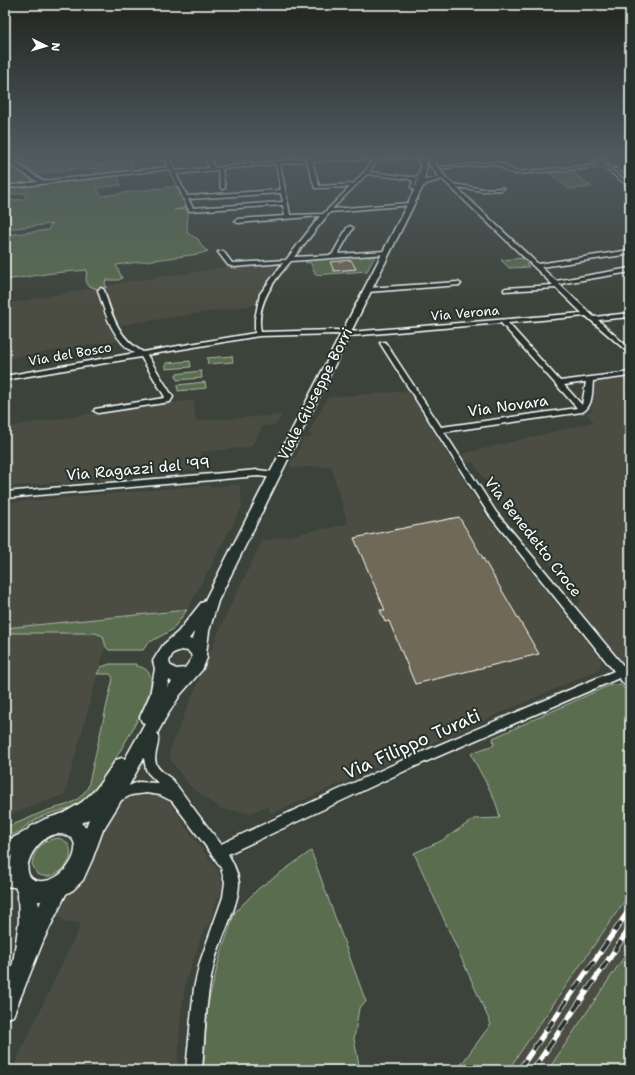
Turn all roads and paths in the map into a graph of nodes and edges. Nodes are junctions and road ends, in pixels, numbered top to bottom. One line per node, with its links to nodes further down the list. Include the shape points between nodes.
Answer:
1 (189, 205): 2 (street, via 191,210)
2 (257, 205)
3 (286, 205): 10 (street)
4 (334, 205): 9 (street)
5 (397, 205): 8 (street)
6 (409, 205): 15 (main road, Viale Giuseppe Borri)
7 (473, 205): 18 (street)
8 (332, 211)
9 (324, 215): 10 (street); 17 (street)
10 (288, 217): 11 (street)
11 (238, 221)
12 (350, 228): 16 (street)
13 (221, 252): 17 (street, via 232,265)
14 (630, 252): 18 (street)
15 (385, 253): 16 (street); 23 (main road, Viale Giuseppe Borri)
16 (334, 256): 17 (street)
17 (290, 260): 29 (street, via 263,294 257,328)
18 (537, 266): 21 (street)
19 (630, 270): 21 (street)
20 (458, 284): 23 (street)
21 (556, 284): 24 (street); 25 (street)
22 (101, 290): 33 (street, Via del Bosco, via 106,309 120,338)
23 (367, 290): 30 (main road, Viale Giuseppe Borri)
24 (506, 290)
25 (587, 314): 27 (street); 28 (street, Via Verona)
26 (630, 315): 27 (street)
27 (593, 319): 32 (street)
28 (503, 321): 30 (street, Via Verona); 37 (street, Via Novara)
29 (259, 334): 30 (street, Via del Bosco); 33 (street, Via del Bosco)
30 (344, 334): 41 (main road, Viale Giuseppe Borri)
31 (383, 343): 40 (street, Via Benedetto Croce)
32 (630, 352)
33 (140, 354): 35 (street, Via del Bosco); 39 (street, via 168,394 168,399 164,402)
34 (630, 374): 36 (street)
35 (5, 378)
36 (590, 380): 37 (street); 38 (street, via 586,404)
37 (559, 383): 38 (street, Via Novara)
38 (582, 409): 40 (street, Via Novara)
39 (98, 410)
40 (438, 430): 47 (street, Via Benedetto Croce, via 495,516)
41 (274, 474): 42 (street, Via Ragazzi del '99, via 258,473); 43 (main road, Viale Giuseppe Borri)
42 (5, 495)
43 (211, 601): 44 (main road, Viale Giuseppe Borri); 45 (main road, Viale Giuseppe Borri, via 202,631)
44 (170, 648): 45 (main road, via 185,644 195,647); 46 (main road, Viale Giuseppe Borri, via 165,652 162,661)
45 (199, 653): 48 (main road, Viale Giuseppe Borri, via 199,663)
46 (164, 669): 48 (main road, via 173,676); 53 (main road, Viale Giuseppe Borri, via 155,702 104,794 83,814)
47 (622, 672): 49 (street, Via Benedetto Croce); 57 (street, Via Filippo Turati, via 405,765)
48 (191, 673): 50 (main road, Viale Giuseppe Borri)
49 (630, 682)
50 (168, 699): 51 (main road, Viale Giuseppe Borri); 52 (street, via 165,714 150,745 149,758 154,771 170,786)
51 (114, 798): 52 (street, via 128,790 145,786 158,788); 56 (main road, Viale Giuseppe Borri, via 96,824)
52 (177, 798): 57 (street)
53 (58, 825): 54 (main road, Viale Giuseppe Borri, via 47,827); 56 (main road, via 74,828 80,834)
54 (37, 833): 55 (street); 58 (main road, Viale Giuseppe Borri, via 22,850)
55 (5, 850)
56 (85, 851): 59 (main road, Viale Giuseppe Borri, via 83,862 77,872)
57 (219, 852): 62 (street, via 230,874 232,889 202,979)
58 (17, 881): 59 (main road, Viale Giuseppe Borri, via 38,892); 60 (main road, Viale Giuseppe Borri, via 29,916)
59 (59, 888): 60 (main road, Viale Giuseppe Borri)
60 (23, 962): 61 (main road, Viale Giuseppe Borri)
61 (5, 1008)
62 (194, 1070)

